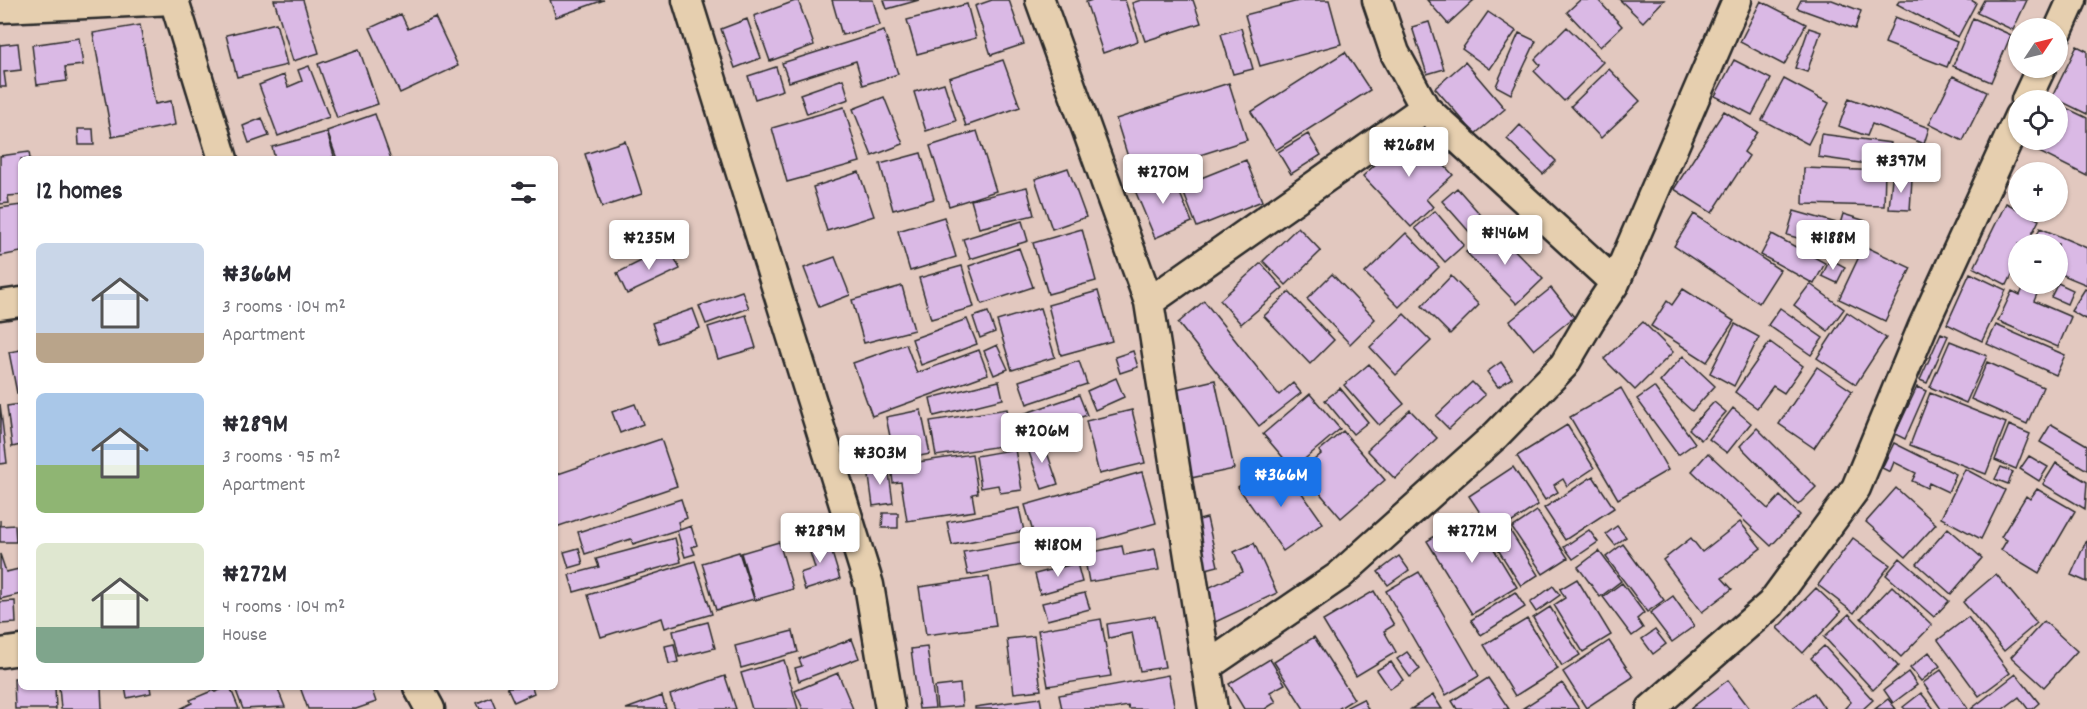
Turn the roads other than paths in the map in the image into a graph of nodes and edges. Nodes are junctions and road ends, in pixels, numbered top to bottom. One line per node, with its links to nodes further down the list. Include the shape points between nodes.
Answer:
1 (174, 0): 7 (street); 11 (street)
2 (687, 0): 21 (street, via 869,585)
3 (1040, 0): 14 (street)
4 (1377, 0): 9 (street, via 1395,52)
5 (1737, 0): 12 (street)
6 (2072, 0): 8 (street)
7 (0, 8)
8 (2064, 18)
9 (1425, 108): 12 (street); 14 (street)
10 (2008, 140): 23 (street, via 1923,326 1856,488 1771,604)
11 (222, 156)
12 (1615, 283): 18 (street, via 1564,365 1496,435 1339,576)
13 (18, 302): 15 (street)
14 (1149, 302): 18 (street)
15 (0, 305)
16 (18, 650): 17 (street)
17 (0, 653)
18 (1206, 667): 22 (street)
19 (420, 690): 20 (street)
20 (430, 709)
21 (891, 709)
22 (1213, 709)
23 (1651, 709)

